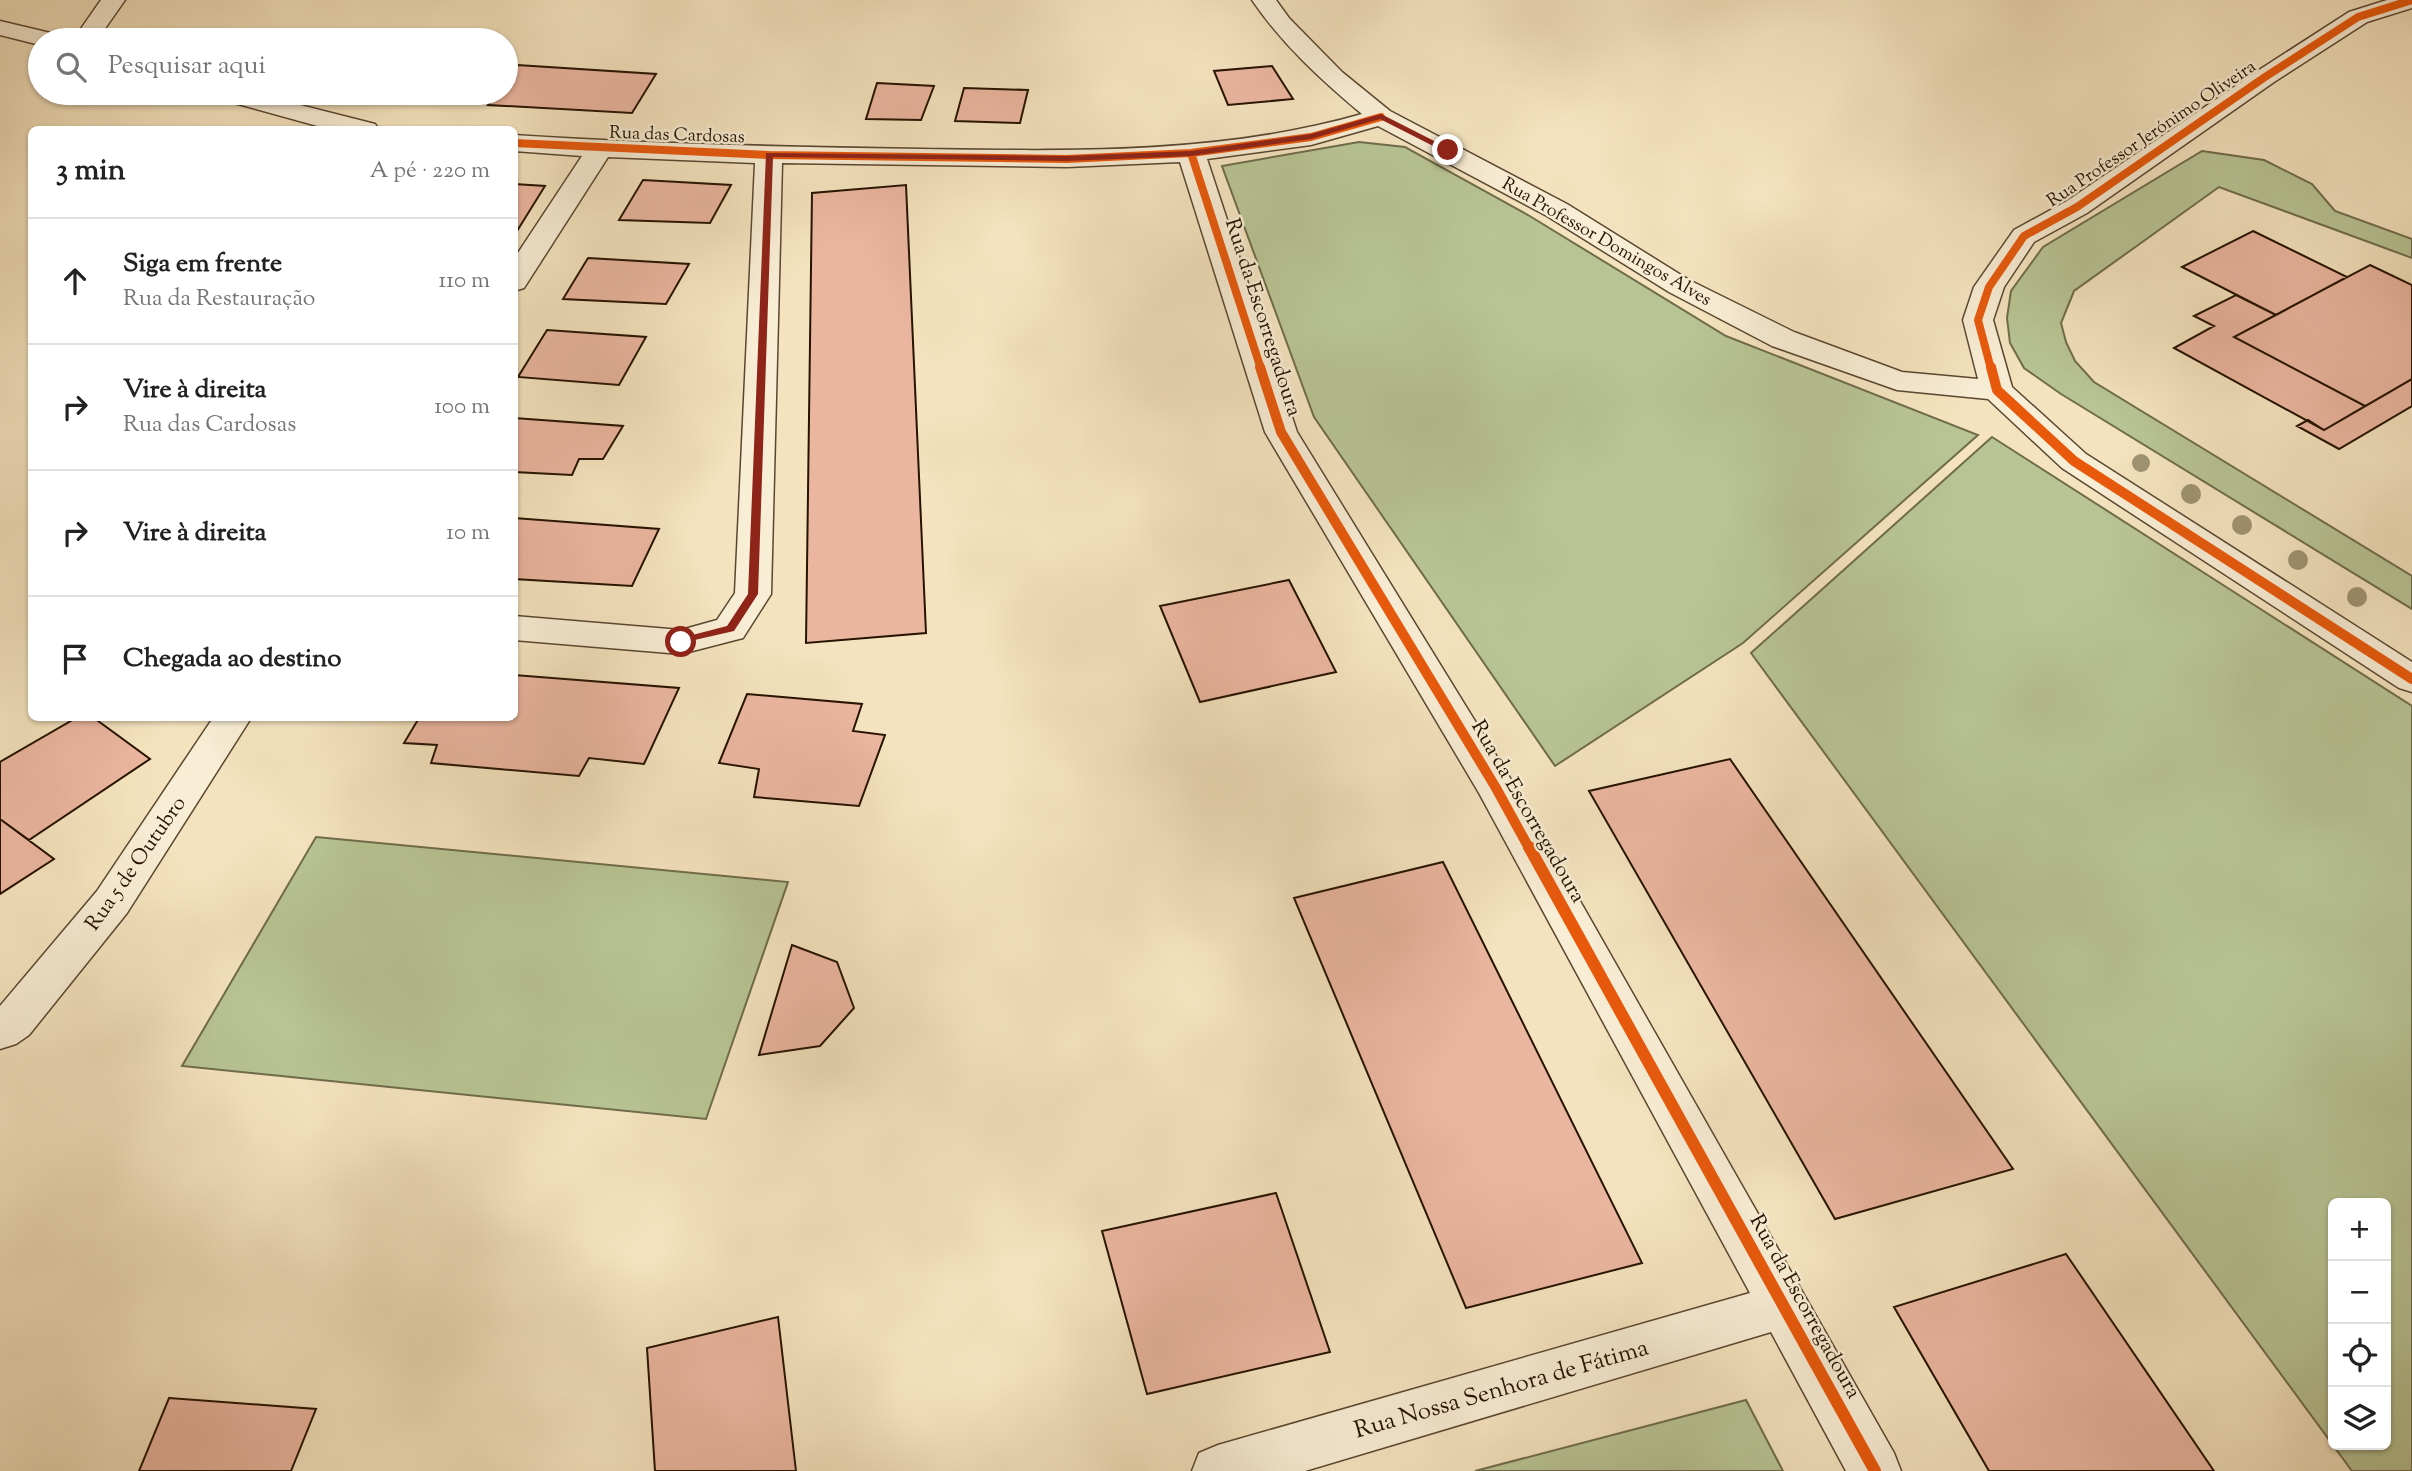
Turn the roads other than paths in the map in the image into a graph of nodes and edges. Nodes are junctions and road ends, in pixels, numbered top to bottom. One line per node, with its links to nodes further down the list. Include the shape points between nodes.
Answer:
1 (113, 0): 5 (street)
2 (1264, 0): 8 (street, Rua Professor Domingos Alves, via 1333,77)
3 (2412, 1): 15 (street, Rua Professor Jerónimo Oliveira, via 2358,17 2077,208 2024,236 1989,287 1978,320)
4 (0, 28): 6 (street)
5 (93, 28)
6 (28, 35)
7 (267, 105): 9 (street)
8 (1381, 117): 12 (street, Rua das Cardosas, via 1311,136); 15 (street, Rua Professor Domingos Alves, via 1557,210 1679,286 1783,339 1897,381)
9 (350, 126)
10 (518, 143): 11 (street, Rua das Cardosas)
11 (600, 149): 13 (street, Rua das Cardosas); 14 (street)
12 (1191, 153): 13 (street, Rua das Cardosas, via 1067,159); 20 (street, Rua da Escorregadoura, via 1281,432 1496,788)
13 (769, 155): 16 (street, via 753,594 730,629 681,642)
14 (518, 276)
15 (1997, 390): 17 (street, via 2074,461)
16 (518, 628)
17 (2412, 679)
18 (230, 721): 19 (street, Rua 5 de Outubro, via 112,902 13,1022)
19 (0, 1031)
20 (1783, 1306): 21 (street, Rua Nossa Senhora de Fátima); 22 (street, Rua da Escorregadoura)
21 (1218, 1471)
22 (1875, 1471)

